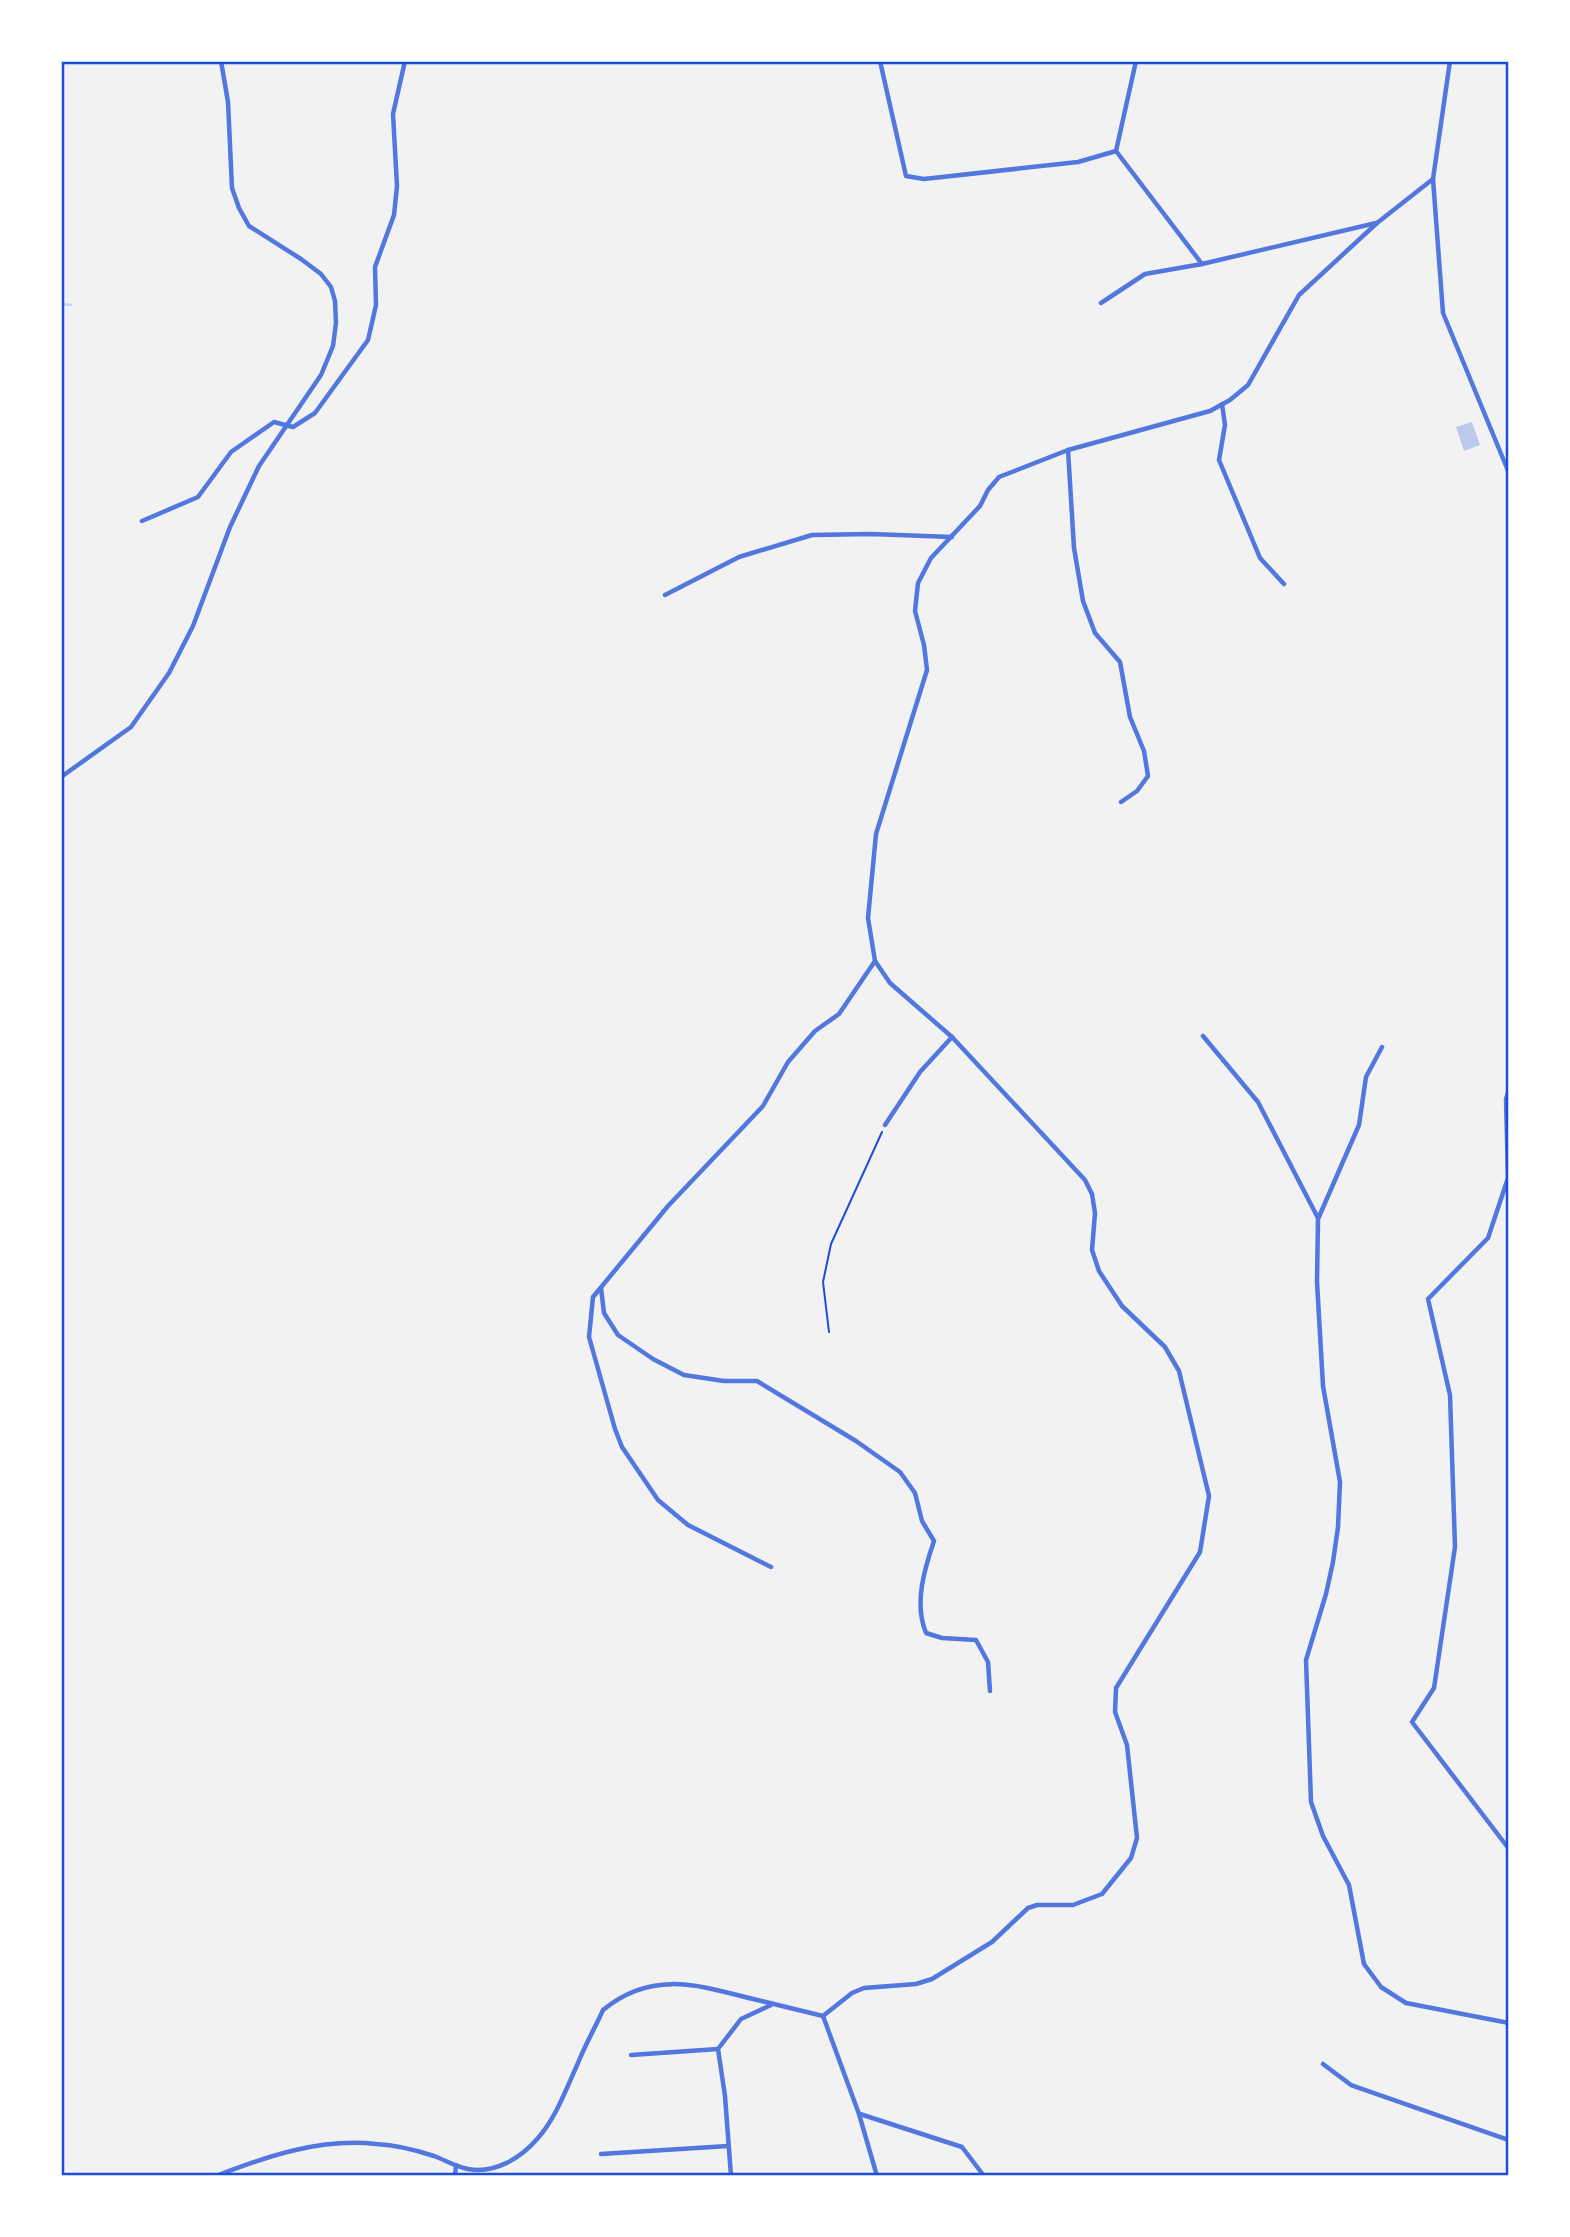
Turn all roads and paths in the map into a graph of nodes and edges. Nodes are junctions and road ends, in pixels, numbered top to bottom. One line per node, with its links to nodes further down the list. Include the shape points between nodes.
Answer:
1 (221, 61): 12 (street, via 232,188 239,208 249,226 321,274 335,301 336,323 328,361)
2 (405, 61): 12 (street, via 393,114 394,215 375,267 376,305 368,340 315,413 304,422)
3 (880, 61): 6 (street, via 906,176 923,179 1078,162)
4 (1136, 61): 6 (street)
5 (1450, 61): 7 (street)
6 (1116, 151): 9 (street)
7 (1433, 178): 8 (street); 14 (street, via 1443,313)
8 (1377, 223): 9 (street); 11 (street, via 1299,295 1248,385)
9 (1202, 264): 10 (street, via 1145,274)
10 (1101, 303)
11 (1222, 404): 13 (street); 17 (street, via 1225,425 1219,460 1260,558)
12 (286, 424): 15 (street, via 274,422 231,452 198,498); 19 (street, via 253,478 169,673 131,727)
13 (1068, 450): 16 (street, via 999,477); 20 (street, via 1074,548 1083,601 1094,633 1121,662 1130,717 1148,776)
14 (1509, 473)
15 (142, 521)
16 (952, 537): 18 (street, via 812,535 739,557); 21 (street, via 931,558 918,583 915,611 927,670 876,834 868,918)
17 (1284, 584)
18 (665, 595)
19 (61, 777)
20 (1121, 802)
21 (876, 961): 23 (street, via 890,983); 28 (street, via 839,1014 815,1031 788,1062 763,1106 668,1206)
22 (1203, 1035): 27 (street, via 1258,1102)
23 (952, 1037): 26 (street, via 920,1072); 34 (street, via 1085,1180 1094,1204 1092,1251 1099,1271 1122,1306 1165,1347 1179,1371 1209,1496 1200,1552 1116,1688 1115,1712 1127,1745 1137,1838 1131,1858 1101,1894 1073,1905 1028,1908 992,1942 932,1979 864,1988)
24 (1382, 1047): 27 (street, via 1366,1077 1359,1125)
25 (1509, 1090): 32 (street, via 1508,1178 1488,1238 1428,1299 1450,1395 1455,1547 1434,1688 1412,1722)
26 (886, 1125): 29 (path, via 831,1244 823,1282)
27 (1318, 1219): 35 (street, via 1323,1386 1340,1482 1333,1562 1306,1660 1311,1802 1349,1885 1364,1964 1381,1987 1406,2003)
28 (601, 1287): 30 (street, via 593,1297 589,1338 622,1447 658,1500 688,1525); 31 (street, via 604,1313 618,1335 653,1359 684,1376 757,1381 900,1472 915,1493 922,1521 934,1541 923,1574 921,1622 926,1633 976,1640 988,1662)
29 (830, 1332)
30 (771, 1567)
31 (990, 1691)
32 (1509, 1849)
33 (773, 2004): 34 (street); 36 (street, via 741,2019); 43 (street, via 695,1984 650,1986 614,2001 603,2010 540,2136 504,2165 485,2170)
34 (823, 2016): 39 (street)
35 (1509, 2023)
36 (718, 2049): 37 (street); 41 (street)
37 (631, 2055)
38 (1323, 2064): 40 (street, via 1351,2085)
39 (859, 2114): 47 (street); 48 (street, via 962,2147)
40 (1509, 2140)
41 (728, 2146): 42 (street); 46 (street)
42 (601, 2154)
43 (456, 2165): 44 (street, via 433,2155 376,2143 343,2144 291,2150); 45 (street)
44 (216, 2176)
45 (456, 2176)
46 (731, 2176)
47 (877, 2176)
48 (984, 2176)

